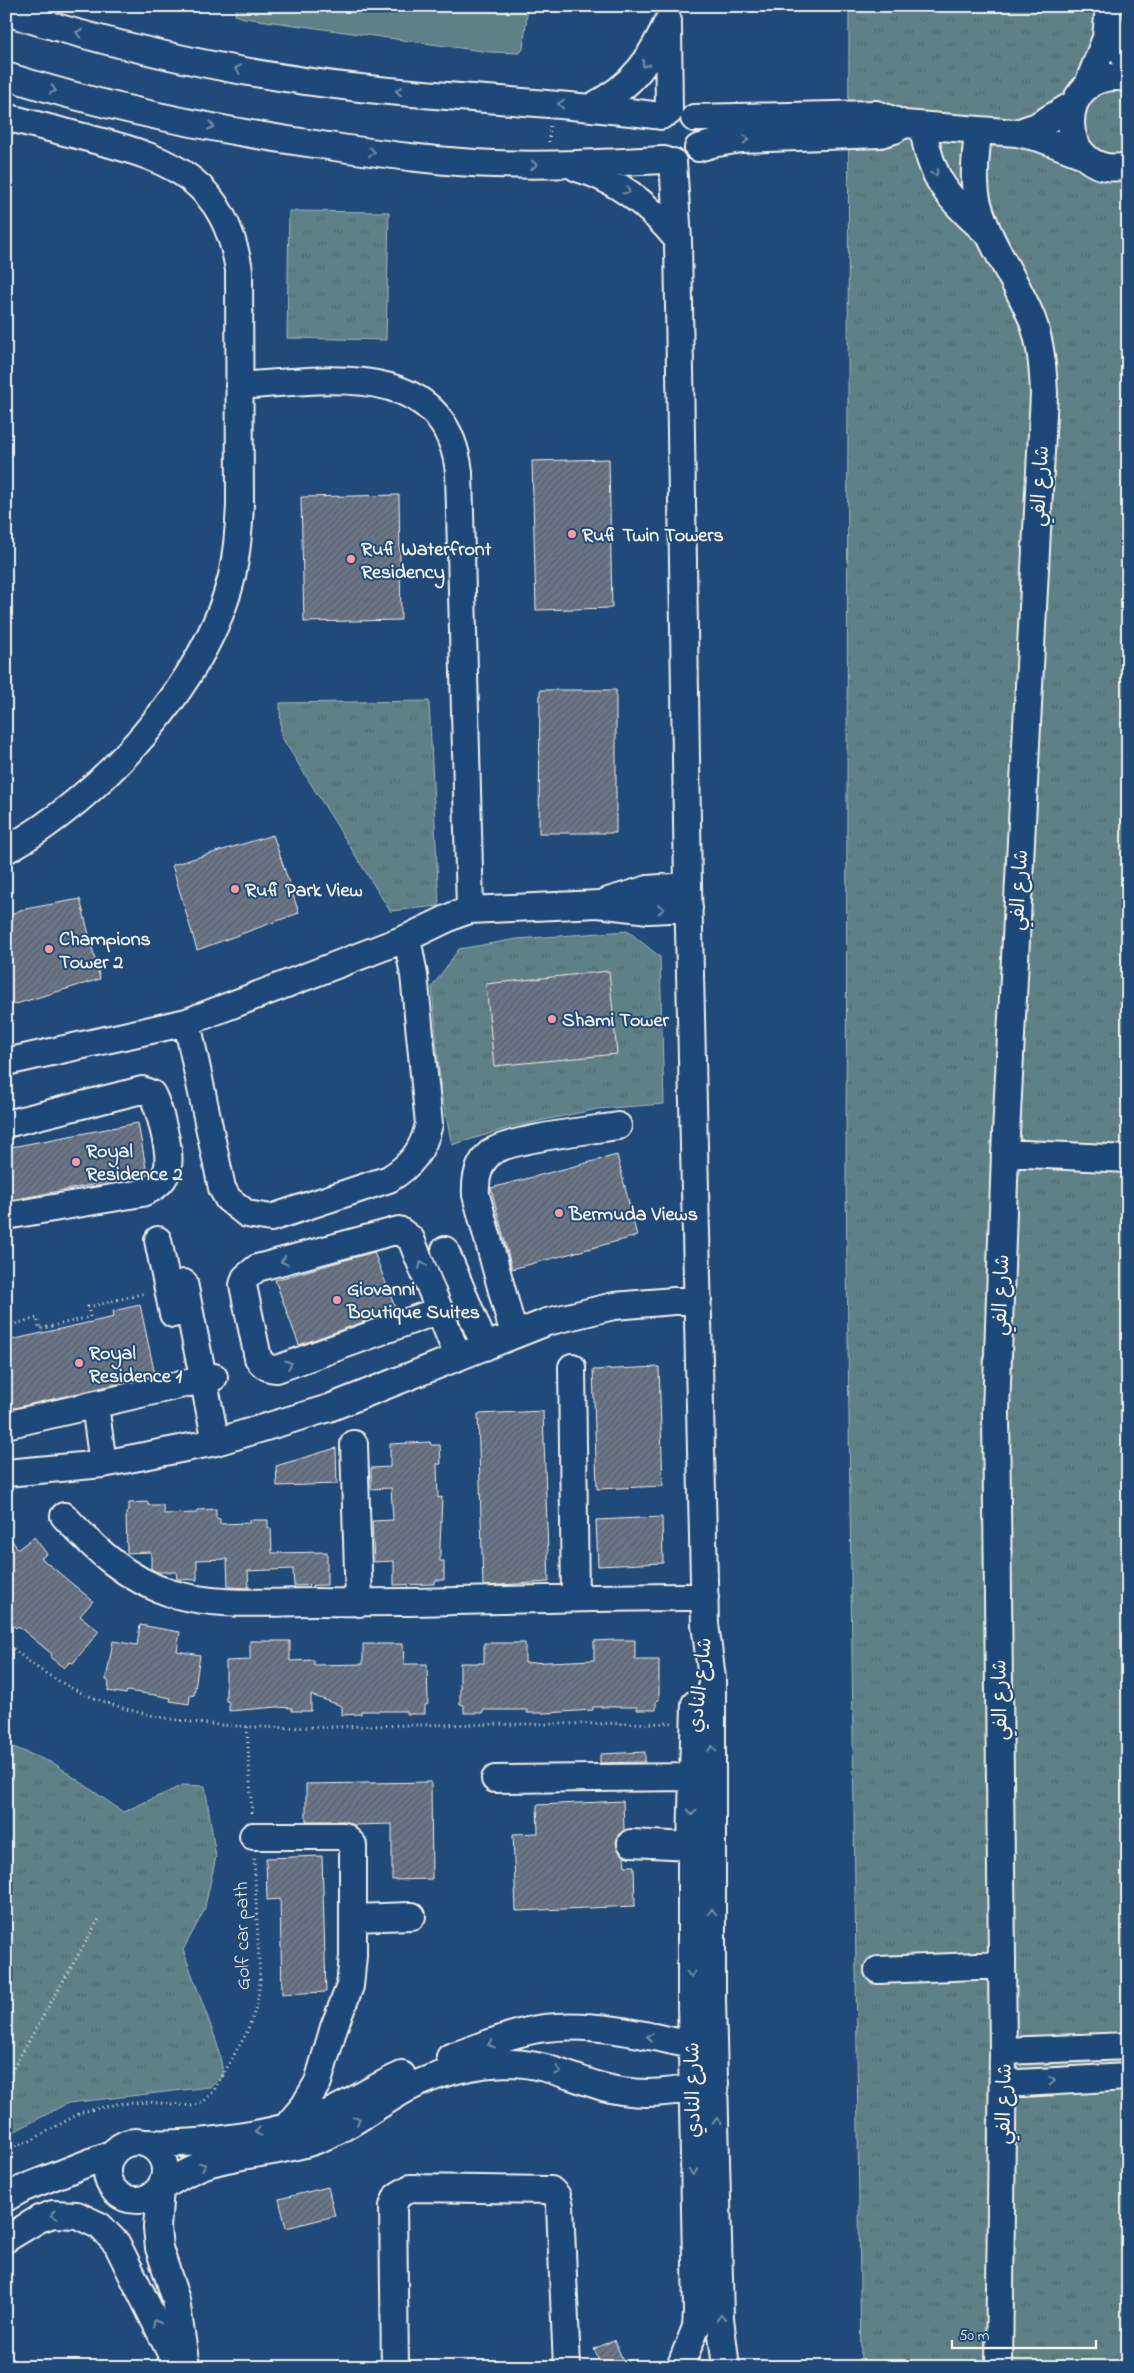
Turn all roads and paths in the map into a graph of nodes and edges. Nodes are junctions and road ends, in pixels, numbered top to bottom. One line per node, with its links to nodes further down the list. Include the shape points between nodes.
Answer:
1 (6, 12): 8 (street, one-way to 1, via 360,88 280,76 124,45)
2 (668, 14): 9 (street, one-way to 9, via 650,57 639,72 618,92); 10 (street)
3 (1109, 14): 4 (street); 7 (street, via 1101,55)
4 (1128, 65)
5 (6, 76): 18 (street, one-way to 18, via 164,117 294,141 426,158)
6 (1128, 78): 7 (street, via 1106,78)
7 (1080, 96): 14 (street, via 1050,119); 16 (street, via 1071,115 1071,131)
8 (551, 104): 9 (street, one-way to 8); 18 (path)
9 (593, 106): 10 (street)
10 (682, 116): 12 (street, via 876,114); 15 (street, via 701,133); 17 (street, via 651,130 652,147)
11 (6, 117): 22 (street, via 136,150 162,160 186,174 206,194 222,216 234,242 239,270)
12 (914, 125): 13 (street); 15 (street, one-way to 12, via 741,139 880,134); 20 (street, one-way to 20, via 934,173 946,192)
13 (978, 131): 14 (street); 20 (street, via 974,167 978,203)
14 (1017, 133): 16 (street)
15 (698, 148): 17 (street, via 688,159)
16 (1084, 155): 19 (street, via 1101,166)
17 (669, 161): 18 (street); 21 (street)
18 (558, 165): 21 (street, one-way to 21, via 604,178 621,187 652,211)
19 (1128, 166)
20 (989, 235): 31 (street, شارع الفي, via 1031,317 1043,368)
21 (678, 240): 24 (street)
22 (240, 386): 23 (street, via 238,541 226,594 204,645 157,718 129,752 66,812); 25 (street, via 350,380 393,387 426,404 450,434 459,472)
23 (6, 850)
24 (689, 897): 25 (street, via 650,910 598,904); 37 (street)
25 (470, 910): 26 (street)
26 (407, 938): 27 (street); 27 (street, via 414,975 429,1124 425,1141 416,1157 389,1179 272,1218 247,1214 236,1208 222,1188)
27 (187, 1022): 28 (street)
28 (6, 1062)
29 (6, 1124): 33 (street, via 142,1090 152,1094 157,1104 170,1155 163,1179 150,1190)
30 (618, 1126): 40 (street, via 500,1147 491,1153 477,1172 476,1195)
31 (1005, 1154): 32 (street); 67 (street, شارع الفي, via 996,1412)
32 (1128, 1159)
33 (6, 1216)
34 (158, 1240): 36 (street)
35 (445, 1250): 41 (street)
36 (182, 1284): 39 (path, via 88,1307 90,1317 40,1330 37,1318); 44 (street)
37 (698, 1299): 40 (street, via 648,1302 580,1313); 52 (street)
38 (440, 1310): 38 (street, one-way to 38, via 411,1240 399,1230 258,1268 245,1278 243,1285 258,1358 271,1369); 42 (street)
39 (6, 1326)
40 (514, 1335): 41 (street)
41 (485, 1347): 42 (street)
42 (458, 1357): 47 (street, via 329,1408)
43 (572, 1367): 53 (street)
44 (202, 1380): 45 (street); 47 (street)
45 (95, 1405): 46 (street); 49 (street)
46 (6, 1425)
47 (221, 1440): 49 (street)
48 (354, 1444): 54 (street)
49 (103, 1464): 50 (street)
50 (6, 1473)
51 (64, 1516): 54 (street, via 116,1566 170,1593 229,1601)
52 (705, 1597): 53 (street); 55 (street)
53 (575, 1598): 54 (street)
54 (359, 1603)
55 (705, 1624): 57 (street, شارع النادي); 70 (street, شارع النادي, one-way to 55, via 712,2000 712,1678)
56 (6, 1642): 58 (path, via 51,1678 98,1701 152,1716)
57 (694, 1723): 58 (path); 59 (street, شارع النادي)
58 (247, 1727): 61 (path, Golf car path)
59 (693, 1777): 60 (street); 63 (street, شارع النادي, one-way to 63)
60 (495, 1779)
61 (253, 1836): 66 (street, via 338,1835 348,1838 353,1845); 81 (path, Golf car path, via 260,1982 246,2034 213,2092 193,2106 148,2102 117,2104 82,2112 30,2141)
62 (631, 1843): 63 (street)
63 (691, 1846): 70 (street, شارع النادي, one-way to 70)
64 (412, 1916): 66 (street)
65 (100, 1917): 74 (path)
66 (353, 1918): 72 (street, via 353,1971)
67 (1002, 1965): 68 (street); 71 (street, شارع الفي)
68 (878, 1970)
69 (1128, 2046): 71 (street)
70 (703, 2047): 76 (street, شارع النادي); 77 (street, one-way to 77, via 605,2028 545,2028 515,2034 435,2061)
71 (1004, 2051): 75 (street, شارع الفي)
72 (327, 2055): 77 (street, via 334,2090); 78 (street, via 312,2095)
73 (1128, 2077): 75 (street, one-way to 73)
74 (6, 2081)
75 (1003, 2084): 97 (street, شارع الفي)
76 (704, 2086): 79 (street, one-way to 76, via 363,2117 407,2089 473,2066 531,2065 630,2092 665,2093); 89 (street, شارع النادي, one-way to 89); 96 (street, شارع النادي, one-way to 76, via 721,2338)
77 (330, 2112): 78 (street); 79 (street)
78 (285, 2127): 80 (street, one-way to 80, via 193,2143)
79 (314, 2141): 84 (street, one-way to 79, via 177,2177 216,2161 264,2154)
80 (145, 2143): 82 (street, via 126,2143); 84 (street, via 160,2154 164,2162)
81 (6, 2149)
82 (111, 2154): 83 (street); 85 (street, via 106,2173)
83 (44, 2180): 85 (street, via 79,2181); 86 (street)
84 (160, 2189): 85 (street, via 146,2199 129,2200); 88 (street)
85 (117, 2194): 88 (street)
86 (6, 2198)
87 (6, 2239): 90 (street, one-way to 87, via 117,2244 100,2226 77,2215 53,2214)
88 (159, 2248): 91 (street, via 176,2300)
89 (697, 2313): 94 (street, شارع النادي, via 696,2327); 95 (street, via 701,2332)
90 (178, 2367)
91 (186, 2367)
92 (395, 2367): 93 (street, via 393,2206 397,2196 410,2188 551,2190 557,2196)
93 (566, 2367)
94 (680, 2367)
95 (691, 2367)
96 (726, 2367)
97 (999, 2367)

